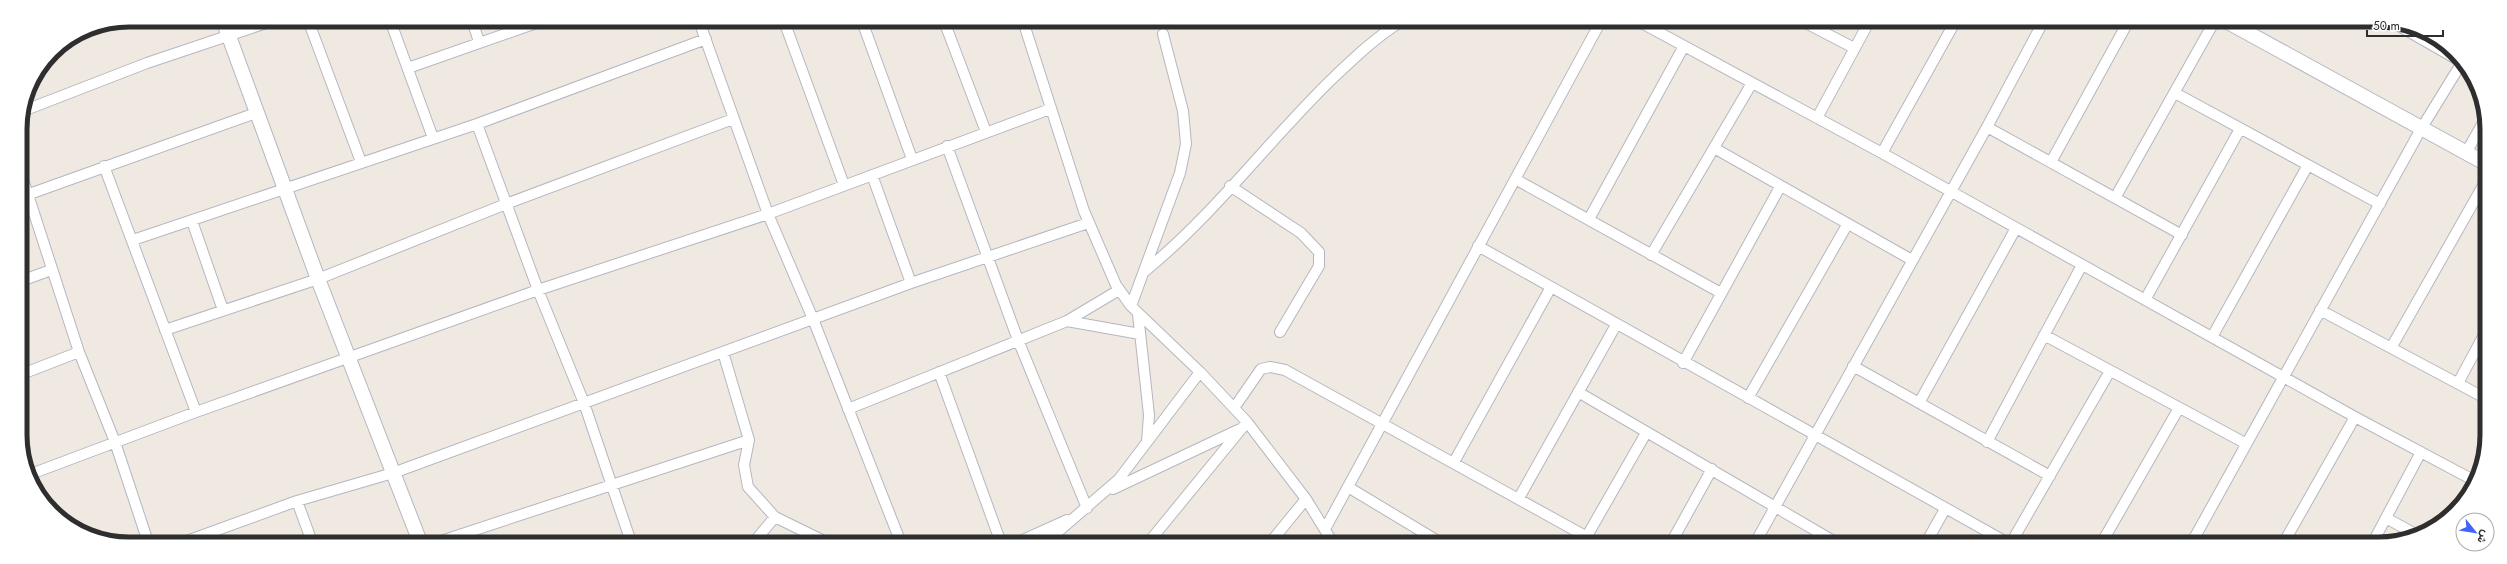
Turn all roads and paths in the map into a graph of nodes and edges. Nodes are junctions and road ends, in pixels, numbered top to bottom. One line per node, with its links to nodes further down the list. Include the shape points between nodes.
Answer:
1 (225, 27): 24 (main road)
2 (256, 27): 24 (street)
3 (311, 27): 52 (street)
4 (393, 27): 31 (street)
5 (474, 27): 26 (street)
6 (522, 27): 26 (street)
7 (702, 27): 25 (street)
8 (786, 27): 58 (street)
9 (864, 27): 50 (street)
10 (946, 27): 44 (street)
11 (1025, 27): 35 (street)
12 (1394, 27): 59 (street, via 1337,75)
13 (1597, 27): 57 (street)
14 (1649, 27): 27 (street)
15 (1814, 27): 28 (street)
16 (1866, 27): 28 (street)
17 (1952, 27): 48 (street)
18 (2040, 27): 40 (street)
19 (2125, 27): 53 (street)
20 (2211, 27): 33 (street)
21 (2239, 27): 43 (main road)
22 (2409, 32): 29 (street)
23 (1163, 34): 83 (street, via 1183,111 1186,144 1180,173)
24 (229, 37): 34 (street, via 147,63); 36 (main road)
25 (706, 39): 38 (street); 39 (street)
26 (479, 42): 31 (street)
27 (1684, 46): 32 (street); 70 (street)
28 (1854, 48): 37 (street)
29 (2446, 53)
30 (2458, 66): 43 (street)
31 (408, 68): 45 (street)
32 (1752, 83): 37 (street); 47 (street)
33 (2175, 92): 42 (street); 65 (street)
34 (29, 109)
35 (1050, 109): 44 (street); 72 (street)
36 (256, 113): 55 (street); 61 (main road)
37 (1817, 118): 48 (street)
38 (733, 119): 67 (street); 69 (street)
39 (477, 124): 45 (street); 67 (street)
40 (1987, 128): 53 (street); 63 (street)
41 (2480, 128): 49 (street)
42 (2240, 129): 54 (street); 75 (street)
43 (2421, 129): 49 (main road); 68 (street)
44 (986, 132): 46 (street)
45 (433, 138): 52 (street)
46 (947, 146): 50 (street); 79 (street)
47 (1714, 148): 60 (street); 78 (street)
48 (1882, 153): 63 (street)
49 (2466, 153): 51 (main road)
50 (912, 159): 56 (street)
51 (2480, 160)
52 (361, 162): 61 (street)
53 (2051, 162): 65 (street)
54 (2308, 165): 68 (street); 102 (street)
55 (104, 166): 64 (street); 76 (street)
56 (872, 175): 58 (street); 86 (street)
57 (1515, 179): 70 (street); 77 (street)
58 (844, 185): 69 (street)
59 (1230, 186): 83 (street, via 1166,253); 99 (street, via 1301,233 1319,252 1319,266)
60 (1780, 187): 73 (street); 90 (street)
61 (285, 189): 71 (street); 85 (main road)
62 (2480, 191): 104 (street)
63 (1950, 192): 74 (street); 80 (street)
64 (27, 195)
65 (2115, 198): 75 (street)
66 (27, 204): 82 (street)
67 (506, 204): 85 (street); 88 (street)
68 (2380, 204): 94 (street)
69 (768, 214): 88 (street); 95 (street)
70 (1589, 219): 78 (street)
71 (192, 221): 76 (street); 92 (street)
72 (1088, 223): 79 (street); 89 (street)
73 (1847, 225): 80 (street); 119 (street)
74 (2016, 228): 81 (street); 121 (street)
75 (2182, 235): 91 (street)
76 (133, 240): 98 (street)
77 (1478, 246): 87 (street); 127 (street)
78 (1652, 255): 90 (street)
79 (988, 256): 86 (street); 103 (street)
80 (1912, 260): 110 (street)
81 (2082, 265): 91 (street); 101 (street)
82 (51, 270): 84 (street); 106 (street)
83 (1145, 271): 93 (street)
84 (27, 279)
85 (318, 279): 92 (street); 108 (main road)
86 (911, 283): 95 (street)
87 (1551, 287): 97 (street); 137 (street)
88 (538, 290): 108 (street); 120 (street)
89 (1119, 290): 93 (street); 96 (street)
90 (1721, 293): 109 (street)
91 (2145, 300): 102 (street)
92 (223, 310): 98 (street)
93 (1135, 310): 100 (street); 114 (street)
94 (2320, 310): 104 (street); 115 (street)
95 (813, 318): 107 (street); 124 (street)
96 (1067, 321): 100 (street); 103 (street)
97 (1616, 325): 109 (street); 117 (street)
98 (165, 330): 125 (street)
99 (1280, 332)
100 (1140, 334): 135 (street, via 1149,415)
101 (2044, 335): 111 (street); 133 (street)
102 (2212, 337): 115 (street)
103 (1018, 340): 113 (street); 150 (street)
104 (2390, 348): 116 (street)
105 (2480, 351): 116 (street)
106 (79, 352): 112 (street); 132 (street)
107 (723, 352): 120 (street); 131 (street)
108 (349, 359): 125 (street); 140 (main road)
109 (1683, 363): 119 (street)
110 (1853, 366): 121 (street); 130 (street)
111 (2110, 371): 123 (street); 141 (street)
112 (27, 372)
113 (939, 372): 124 (street); 166 (street)
114 (1200, 372): 122 (street); 135 (street)
115 (2283, 376): 126 (street); 134 (street)
116 (2458, 383): 118 (street)
117 (1578, 392): 129 (street); 146 (street)
118 (2480, 395)
119 (1748, 398): 130 (street)
120 (584, 403): 140 (street); 143 (street)
121 (1919, 403): 133 (street)
122 (1234, 408): 127 (street, via 1258,371 1270,366 1296,375); 128 (street)
123 (2179, 408): 134 (street); 181 (street)
124 (848, 409): 165 (street)
125 (196, 412): 132 (street)
126 (2355, 418): 136 (street); 183 (street)
127 (1383, 422): 137 (street); 144 (street)
128 (1244, 426): 145 (street); 147 (street); 169 (street)
129 (1646, 433): 138 (street); 174 (street)
130 (1814, 436): 149 (street); 151 (street)
131 (749, 440): 143 (street); 153 (street, via 744,465 746,484)
132 (115, 442): 139 (street); 157 (street)
133 (1987, 442): 141 (street)
134 (2245, 443): 182 (street)
135 (1146, 444): 145 (street, via 1127,470)
136 (2421, 452): 142 (street); 154 (street)
137 (1454, 462): 146 (street)
138 (1712, 469): 149 (street); 175 (street)
139 (35, 473)
140 (393, 473): 148 (street); 160 (main road)
141 (2050, 476): 180 (street)
142 (2470, 478)
143 (610, 486): 161 (street); 162 (street)
144 (1348, 487): 155 (street); 172 (street)
145 (1105, 493): 150 (street)
146 (1518, 498): 173 (street)
147 (1306, 499): 155 (street); 170 (street)
148 (297, 501): 158 (street); 159 (street)
149 (1776, 507): 176 (street); 177 (street)
150 (1087, 508): 152 (street)
151 (1945, 510): 178 (street); 179 (street)
152 (1076, 516): 167 (street); 168 (street)
153 (775, 517): 163 (street); 164 (street)
154 (2386, 518): 156 (street); 184 (street)
155 (1325, 528): 171 (street)
156 (2411, 531)
157 (146, 537)
158 (198, 537)
159 (310, 537)
160 (418, 537)
161 (453, 537)
162 (629, 537)
163 (758, 537)
164 (817, 537)
165 (899, 537)
166 (999, 537)
167 (1029, 537)
168 (1053, 537)
169 (1153, 537)
170 (1275, 537)
171 (1330, 537)
172 (1431, 537)
173 (1580, 537)
174 (1587, 537)
175 (1674, 537)
176 (1758, 537)
177 (1827, 537)
178 (1929, 537)
179 (1995, 537)
180 (2015, 537)
181 (2105, 537)
182 (2195, 537)
183 (2287, 537)
184 (2376, 537)

